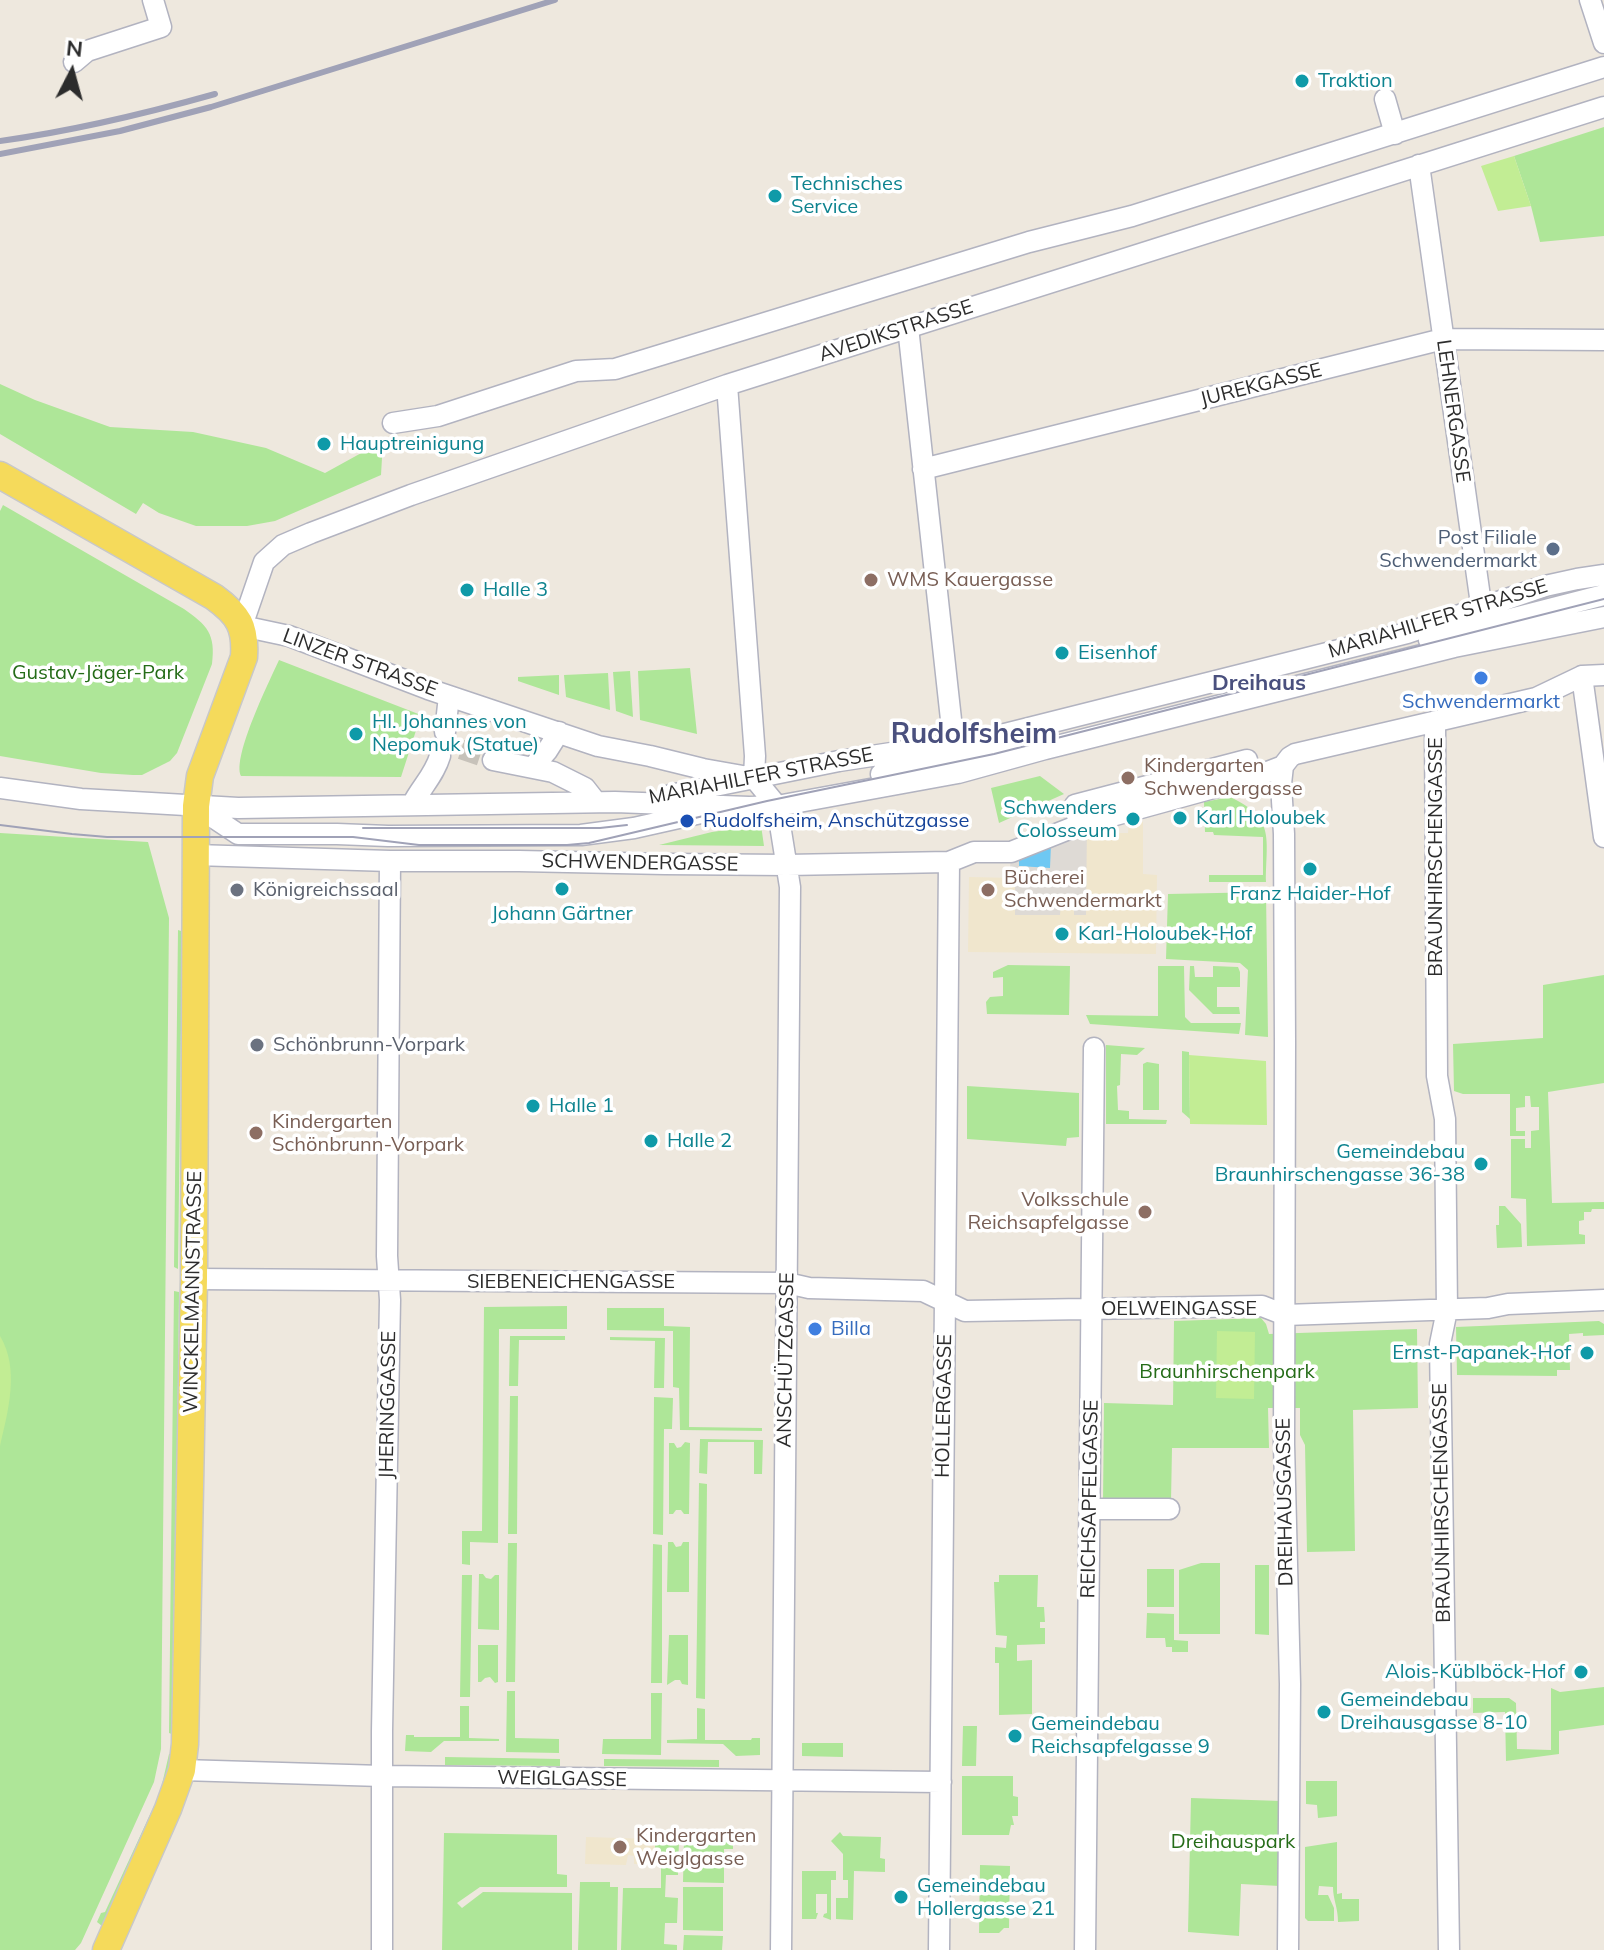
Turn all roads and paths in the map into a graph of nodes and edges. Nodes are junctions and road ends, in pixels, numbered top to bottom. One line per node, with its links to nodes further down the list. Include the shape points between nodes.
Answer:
1 (153, 0): 4 (street, via 161,27)
2 (1590, 0): 3 (street)
3 (1604, 43)
4 (78, 54)
5 (1604, 67): 8 (street)
6 (1385, 99): 8 (street)
7 (1604, 107): 9 (street, AVEDIKSTRASSE)
8 (1395, 134): 14 (street, via 615,369 576,371 438,416)
9 (1419, 165): 10 (street, AVEDIKSTRASSE); 11 (street, LEHNERGASSE)
10 (908, 327): 13 (street, AVEDIKSTRASSE); 15 (street)
11 (1443, 339): 12 (street, JUREKGASSE); 15 (street, JUREKGASSE); 20 (street, LEHNERGASSE)
12 (1604, 340)
13 (727, 385): 21 (street, AVEDIKSTRASSE, via 289,542 264,562); 37 (street)
14 (393, 423)
15 (923, 469): 32 (street)
16 (0, 475): 21 (main road, via 214,597)
17 (1604, 575): 20 (street, MARIAHILFER STRASSE, via 1545,586)
18 (1604, 595): 20 (street)
19 (1604, 617): 22 (street, MARIAHILFER STRASSE)
20 (1478, 618): 22 (street); 23 (street)
21 (242, 626): 26 (street, LINZER STRASSE, via 289,636); 42 (main road, WINCKELMANNSTRASSE, via 244,657 200,776)
22 (1454, 647): 23 (street, MARIAHILFER STRASSE)
23 (1313, 669): 27 (street, MARIAHILFER STRASSE)
24 (1604, 675): 25 (street, SCHWENDERGASSE)
25 (1582, 676): 28 (street, SCHWENDERGASSE, via 1536,698); 45 (street)
26 (449, 696): 29 (street); 30 (street, LINZER STRASSE)
27 (1193, 700): 32 (street, MARIAHILFER STRASSE); 32 (street, MARIAHILFER STRASSE, via 1026,729)
28 (1435, 722): 35 (street, SCHWENDERGASSE, via 1295,754); 57 (street, BRAUNHIRSCHENGASSE, via 1437,1076 1445,1119)
29 (445, 732)
30 (559, 732): 36 (street); 37 (street, LINZER STRASSE, via 610,749)
31 (440, 756): 41 (street)
32 (956, 758): 37 (street, MARIAHILFER STRASSE, via 891,752); 39 (street)
33 (493, 760): 36 (street)
34 (1247, 760): 44 (street, via 1075,805)
35 (1283, 766): 44 (street, SCHWENDERGASSE); 58 (street, DREIHAUSGASSE)
36 (533, 767): 40 (street, via 577,783)
37 (754, 778): 39 (street, ANSCHÜTZGASSE); 40 (street, MARIAHILFER STRASSE)
38 (0, 788): 42 (street, MARIAHILFER STRASSE)
39 (773, 801): 40 (street); 43 (street, MARIAHILFER STRASSE); 49 (street, ANSCHÜTZGASSE)
40 (606, 802): 41 (street, MARIAHILFER STRASSE); 43 (street, MARIAHILFER STRASSE)
41 (412, 805): 42 (street, MARIAHILFER STRASSE)
42 (196, 806): 43 (street, via 238,834 388,836 595,834); 46 (main road, WINCKELMANNSTRASSE)
43 (728, 806)
44 (1079, 825): 48 (street, SCHWENDERGASSE, via 1011,852 974,852)
45 (1604, 837)
46 (195, 855): 47 (street, SCHWENDERGASSE); 51 (main road, WINCKELMANNSTRASSE)
47 (390, 861): 49 (street, SCHWENDERGASSE); 52 (street, JHERINGGASSE)
48 (949, 862): 49 (street, SCHWENDERGASSE); 55 (street, HOLLERGASSE)
49 (787, 865): 53 (street, ANSCHÜTZGASSE)
50 (1094, 1048): 56 (street, REICHSAPFELGASSE)
51 (194, 1279): 52 (street, SIEBENEICHENGASSE); 61 (main road, WINCKELMANNSTRASSE)
52 (389, 1280): 53 (street, SIEBENEICHENGASSE); 62 (street, JHERINGGASSE)
53 (787, 1283): 55 (street, SIEBENEICHENGASSE, via 923,1291); 63 (street, ANSCHÜTZGASSE)
54 (1604, 1300): 57 (street, OELWEINGASSE)
55 (945, 1302): 56 (street, OELWEINGASSE, via 965,1311); 64 (street, HOLLERGASSE)
56 (1092, 1310): 58 (street, OELWEINGASSE, via 1262,1306); 59 (street, REICHSAPFELGASSE)
57 (1447, 1310): 58 (street, OELWEINGASSE); 71 (street, BRAUNHIRSCHENGASSE, via 1440,1344)
58 (1285, 1315): 70 (street, DREIHAUSGASSE)
59 (1090, 1509): 60 (street); 69 (street, REICHSAPFELGASSE)
60 (1169, 1509)
61 (182, 1770): 62 (street, WEIGLGASSE); 65 (main road, WINCKELMANNSTRASSE)
62 (382, 1776): 63 (street, WEIGLGASSE); 66 (street, JHERINGGASSE)
63 (782, 1781): 64 (street, WEIGLGASSE); 67 (street, ANSCHÜTZGASSE)
64 (941, 1782): 68 (street, HOLLERGASSE)
65 (106, 1950)
66 (382, 1950)
67 (781, 1950)
68 (939, 1950)
69 (1085, 1950)
70 (1288, 1950)
71 (1449, 1950)

